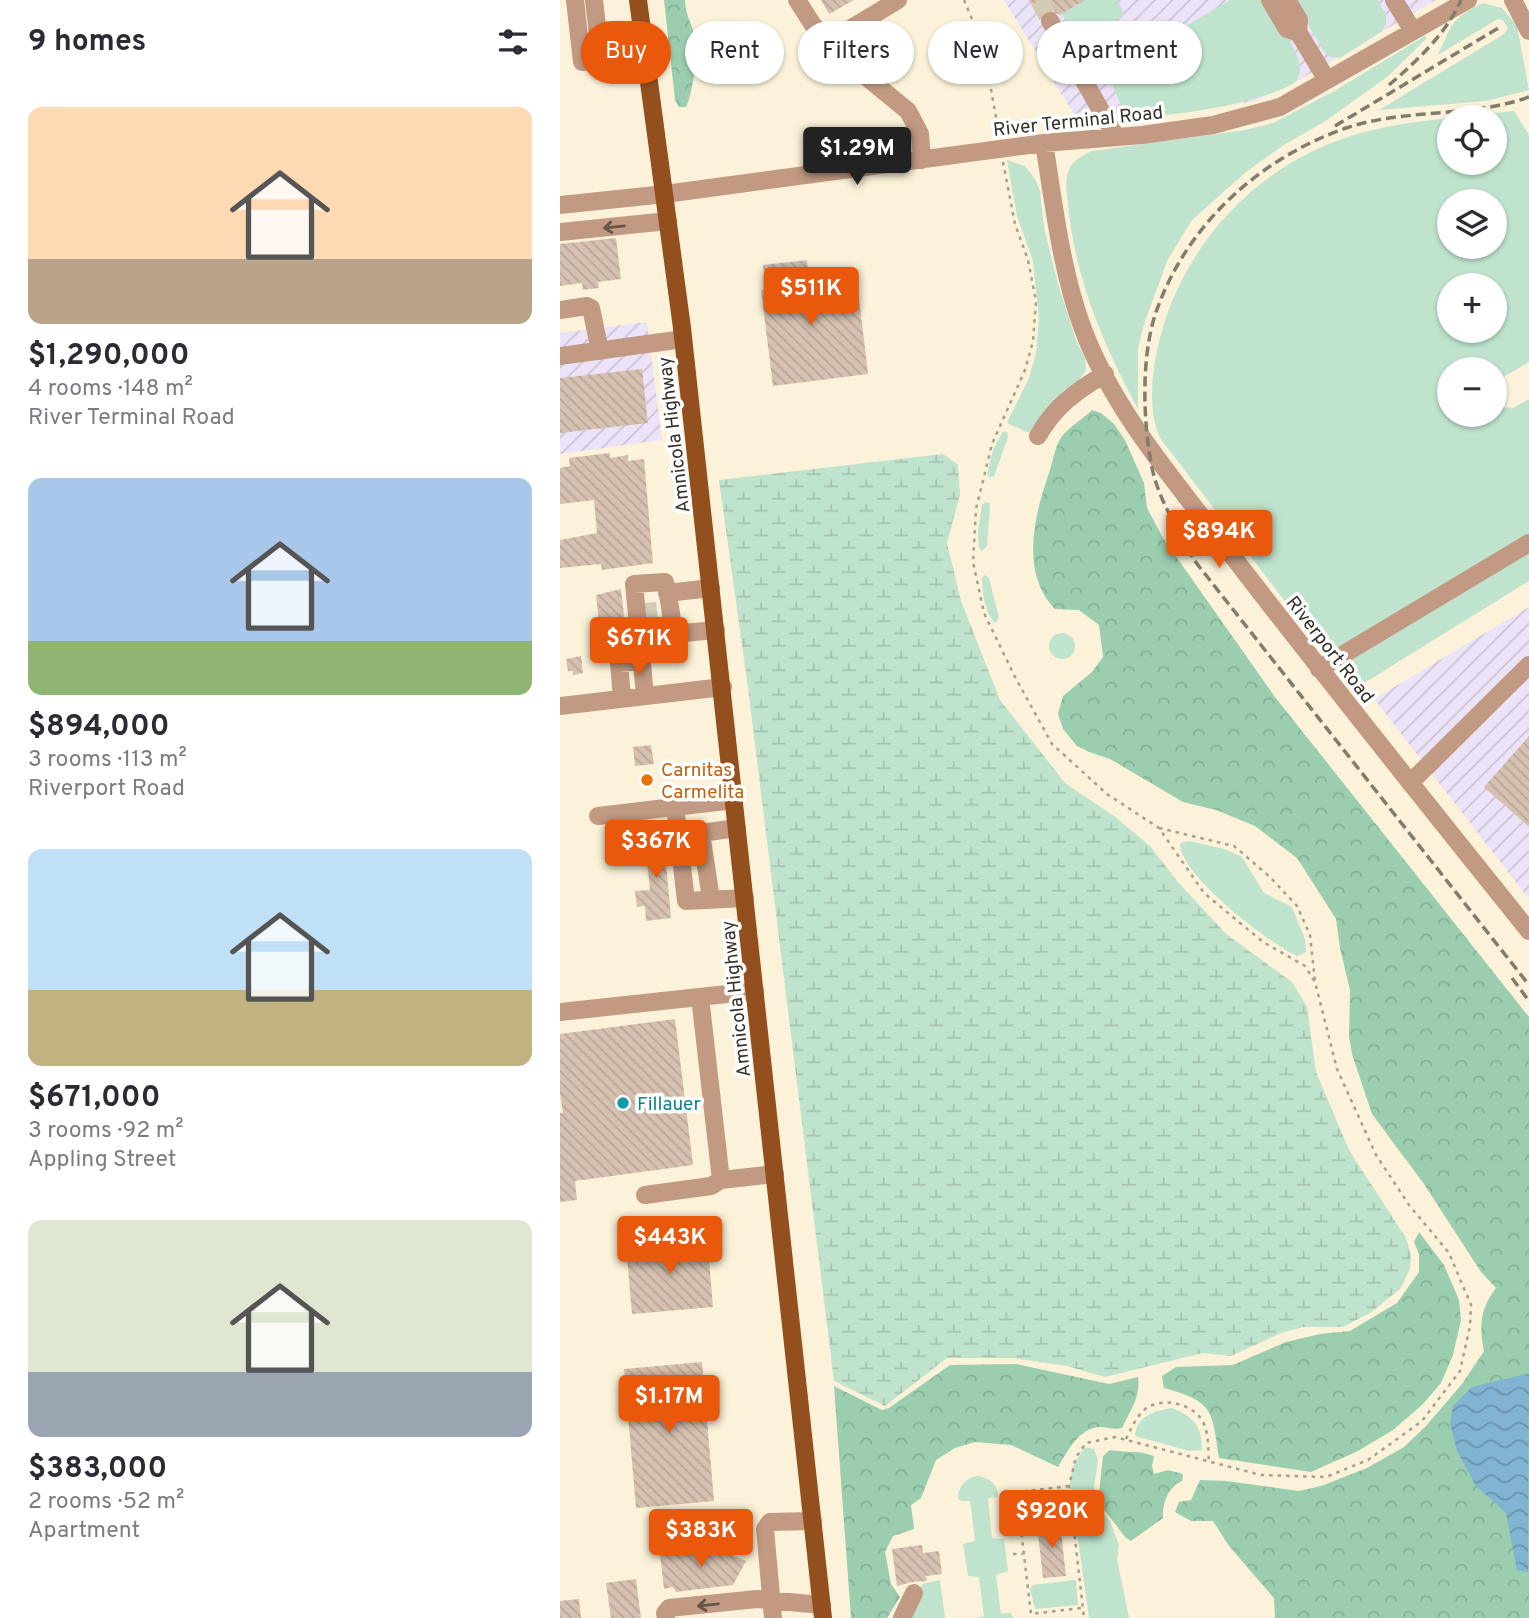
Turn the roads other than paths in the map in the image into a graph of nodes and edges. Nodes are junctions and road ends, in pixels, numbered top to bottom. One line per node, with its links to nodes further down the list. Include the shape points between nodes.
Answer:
1 (575, 0): 18 (street)
2 (594, 0): 11 (street)
3 (638, 0): 12 (main road, Amnicola Highway)
4 (797, 0): 13 (street)
5 (898, 0): 14 (street)
6 (1270, 0): 17 (street, via 1287,29)
7 (1287, 0): 17 (street, via 1299,20)
8 (1394, 0): 15 (street)
9 (1468, 0): 15 (street, River Terminal Road)
10 (1513, 0): 16 (street)
11 (596, 21)
12 (641, 21)
13 (810, 21)
14 (863, 21)
15 (1413, 31): 19 (street, River Terminal Road)
16 (1529, 31)
17 (1298, 32): 19 (street)
18 (581, 53)
19 (1327, 80): 23 (street, River Terminal Road, via 1280,107 1248,117)
20 (650, 84): 26 (main road, Amnicola Highway)
21 (877, 84): 25 (street, via 908,111 920,134)
22 (1086, 84): 23 (street)
23 (1116, 137): 24 (street, River Terminal Road)
24 (1044, 143): 25 (street, River Terminal Road); 34 (street, Riverport Road, via 1060,239 1083,330)
25 (922, 160): 26 (street, River Terminal Road)
26 (664, 194): 27 (street, River Terminal Road); 28 (main road, Amnicola Highway)
27 (560, 205)
28 (668, 221): 29 (street, one-way to 29); 31 (main road, Amnicola Highway)
29 (560, 232)
30 (560, 310): 32 (street, via 591,308)
31 (683, 340): 32 (street); 37 (main road, Amnicola Highway)
32 (600, 351): 33 (street)
33 (560, 356)
34 (1105, 374): 35 (street, via 1063,402); 42 (street, Riverport Road, via 1151,449)
35 (1038, 436)
36 (1529, 543): 42 (street)
37 (711, 588): 38 (street); 39 (main road, Amnicola Highway)
38 (656, 619): 39 (street); 40 (street); 40 (street, via 670,645)
39 (716, 630): 43 (main road, Amnicola Highway)
40 (641, 656): 44 (street); 45 (street, via 619,663)
41 (1529, 665): 47 (street)
42 (1320, 669): 47 (street, Riverport Road)
43 (723, 687): 44 (street); 48 (main road, Amnicola Highway)
44 (645, 695): 45 (street)
45 (622, 698): 46 (street)
46 (560, 706)
47 (1410, 783): 56 (street, Riverport Road)
48 (734, 800): 49 (street); 52 (main road, Amnicola Highway)
49 (698, 804): 50 (street); 53 (street)
50 (675, 806): 51 (street); 55 (street, via 685,901)
51 (598, 816)
52 (737, 828): 53 (street); 54 (main road, Amnicola Highway)
53 (701, 833): 55 (street)
54 (745, 898): 55 (street); 57 (main road, Amnicola Highway)
55 (711, 899)
56 (1529, 932)
57 (755, 991): 58 (street); 60 (main road, Amnicola Highway)
58 (699, 997): 59 (street); 61 (street)
59 (560, 1012)
60 (775, 1174): 61 (street); 63 (main road, Amnicola Highway)
61 (720, 1180): 62 (street, via 711,1186)
62 (645, 1195)
63 (813, 1521): 65 (street, via 770,1522 765,1529); 66 (main road, Amnicola Highway)
64 (914, 1593): 68 (street)
65 (767, 1606): 66 (street); 67 (street, one-way to 67, via 669,1608)
66 (822, 1611)
67 (666, 1618)
68 (902, 1618)

